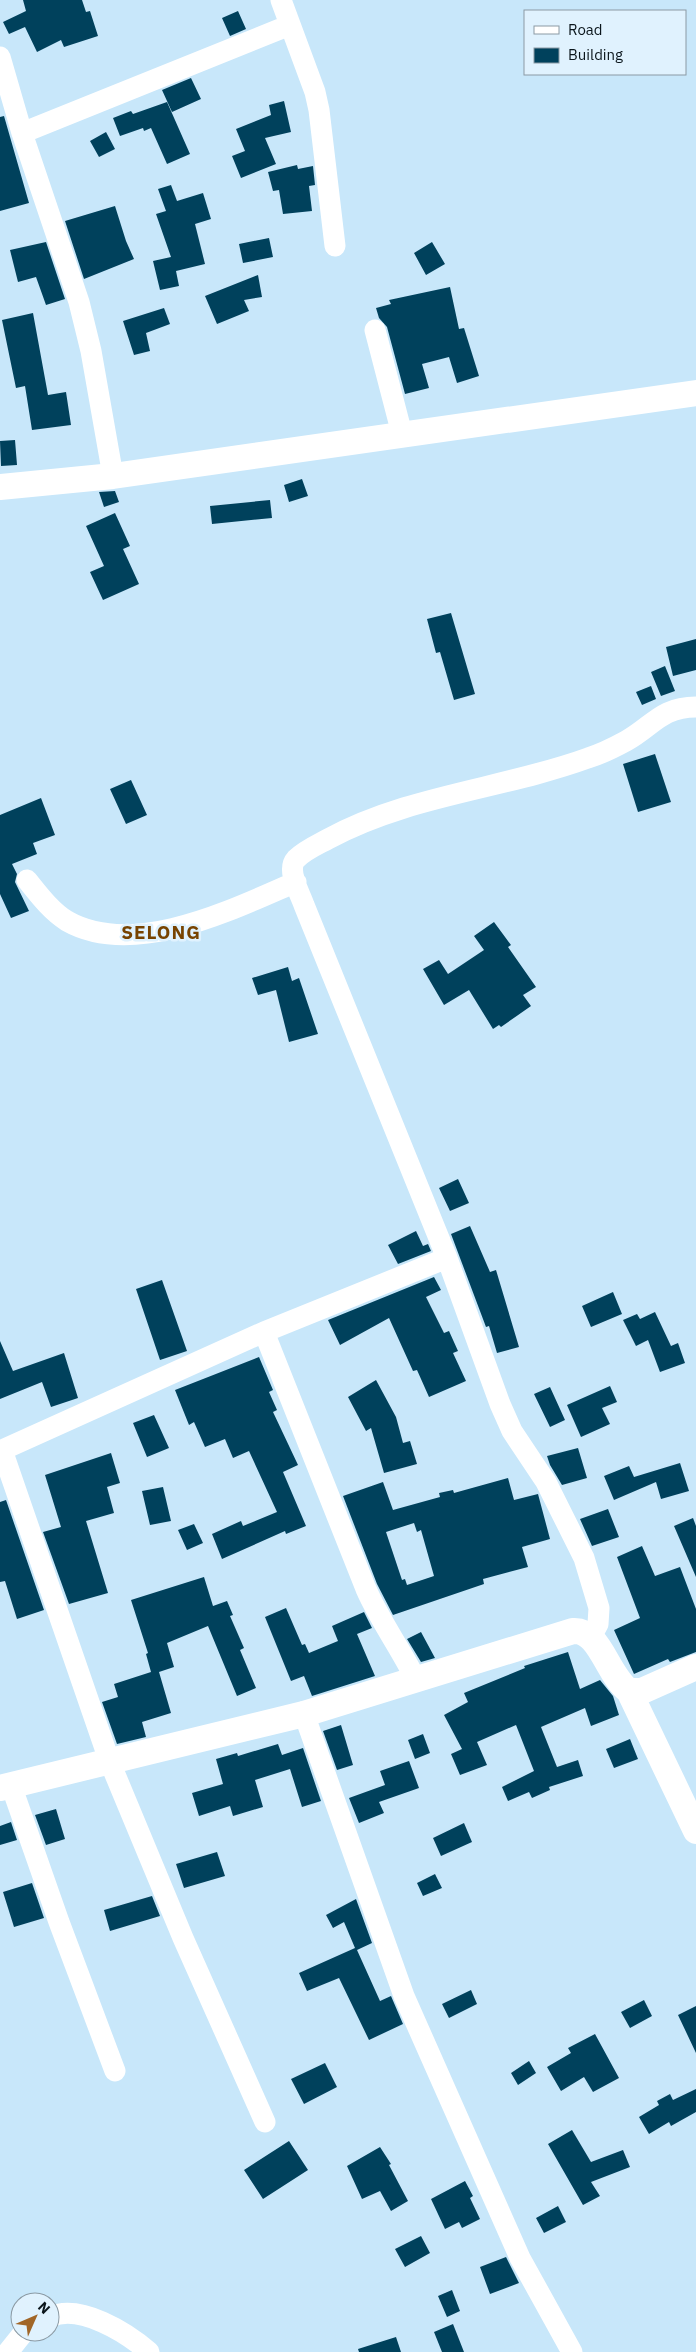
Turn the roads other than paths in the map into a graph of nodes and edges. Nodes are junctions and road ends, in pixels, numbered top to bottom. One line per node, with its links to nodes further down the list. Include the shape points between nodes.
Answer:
1 (281, 0): 2 (street)
2 (290, 25): 4 (street); 5 (street, via 319,110)
3 (0, 57): 4 (street)
4 (22, 133): 9 (street, via 85,327)
5 (335, 246)
6 (375, 330): 8 (street)
7 (696, 393): 8 (street)
8 (402, 434): 9 (street)
9 (113, 476): 10 (street)
10 (0, 487)
11 (696, 707): 13 (street, via 685,707 662,715 628,740 589,758 517,780 433,799 352,826 294,861 292,870)
12 (27, 880): 13 (street, via 46,904 67,920 112,934 148,933 217,915)
13 (296, 882): 14 (street)
14 (447, 1258): 15 (street); 17 (street, via 512,1431 546,1482 584,1558 599,1608 598,1624)
15 (264, 1332): 16 (street); 19 (street, via 368,1594)
16 (1, 1450): 22 (street)
17 (591, 1637): 19 (street, via 585,1632 573,1631); 20 (street, via 611,1672)
18 (696, 1667): 20 (street, via 642,1691)
19 (416, 1680): 21 (street)
20 (629, 1691): 24 (street)
21 (304, 1714): 22 (street); 31 (street, via 404,1996 520,2258)
22 (109, 1760): 23 (street); 26 (street)
23 (5, 1786): 25 (street)
24 (696, 1831)
25 (115, 2071)
26 (265, 2122)
27 (60, 2314): 30 (street, via 92,2316)
28 (16, 2342): 29 (street)
29 (8, 2352)
30 (149, 2352)
31 (572, 2352)

